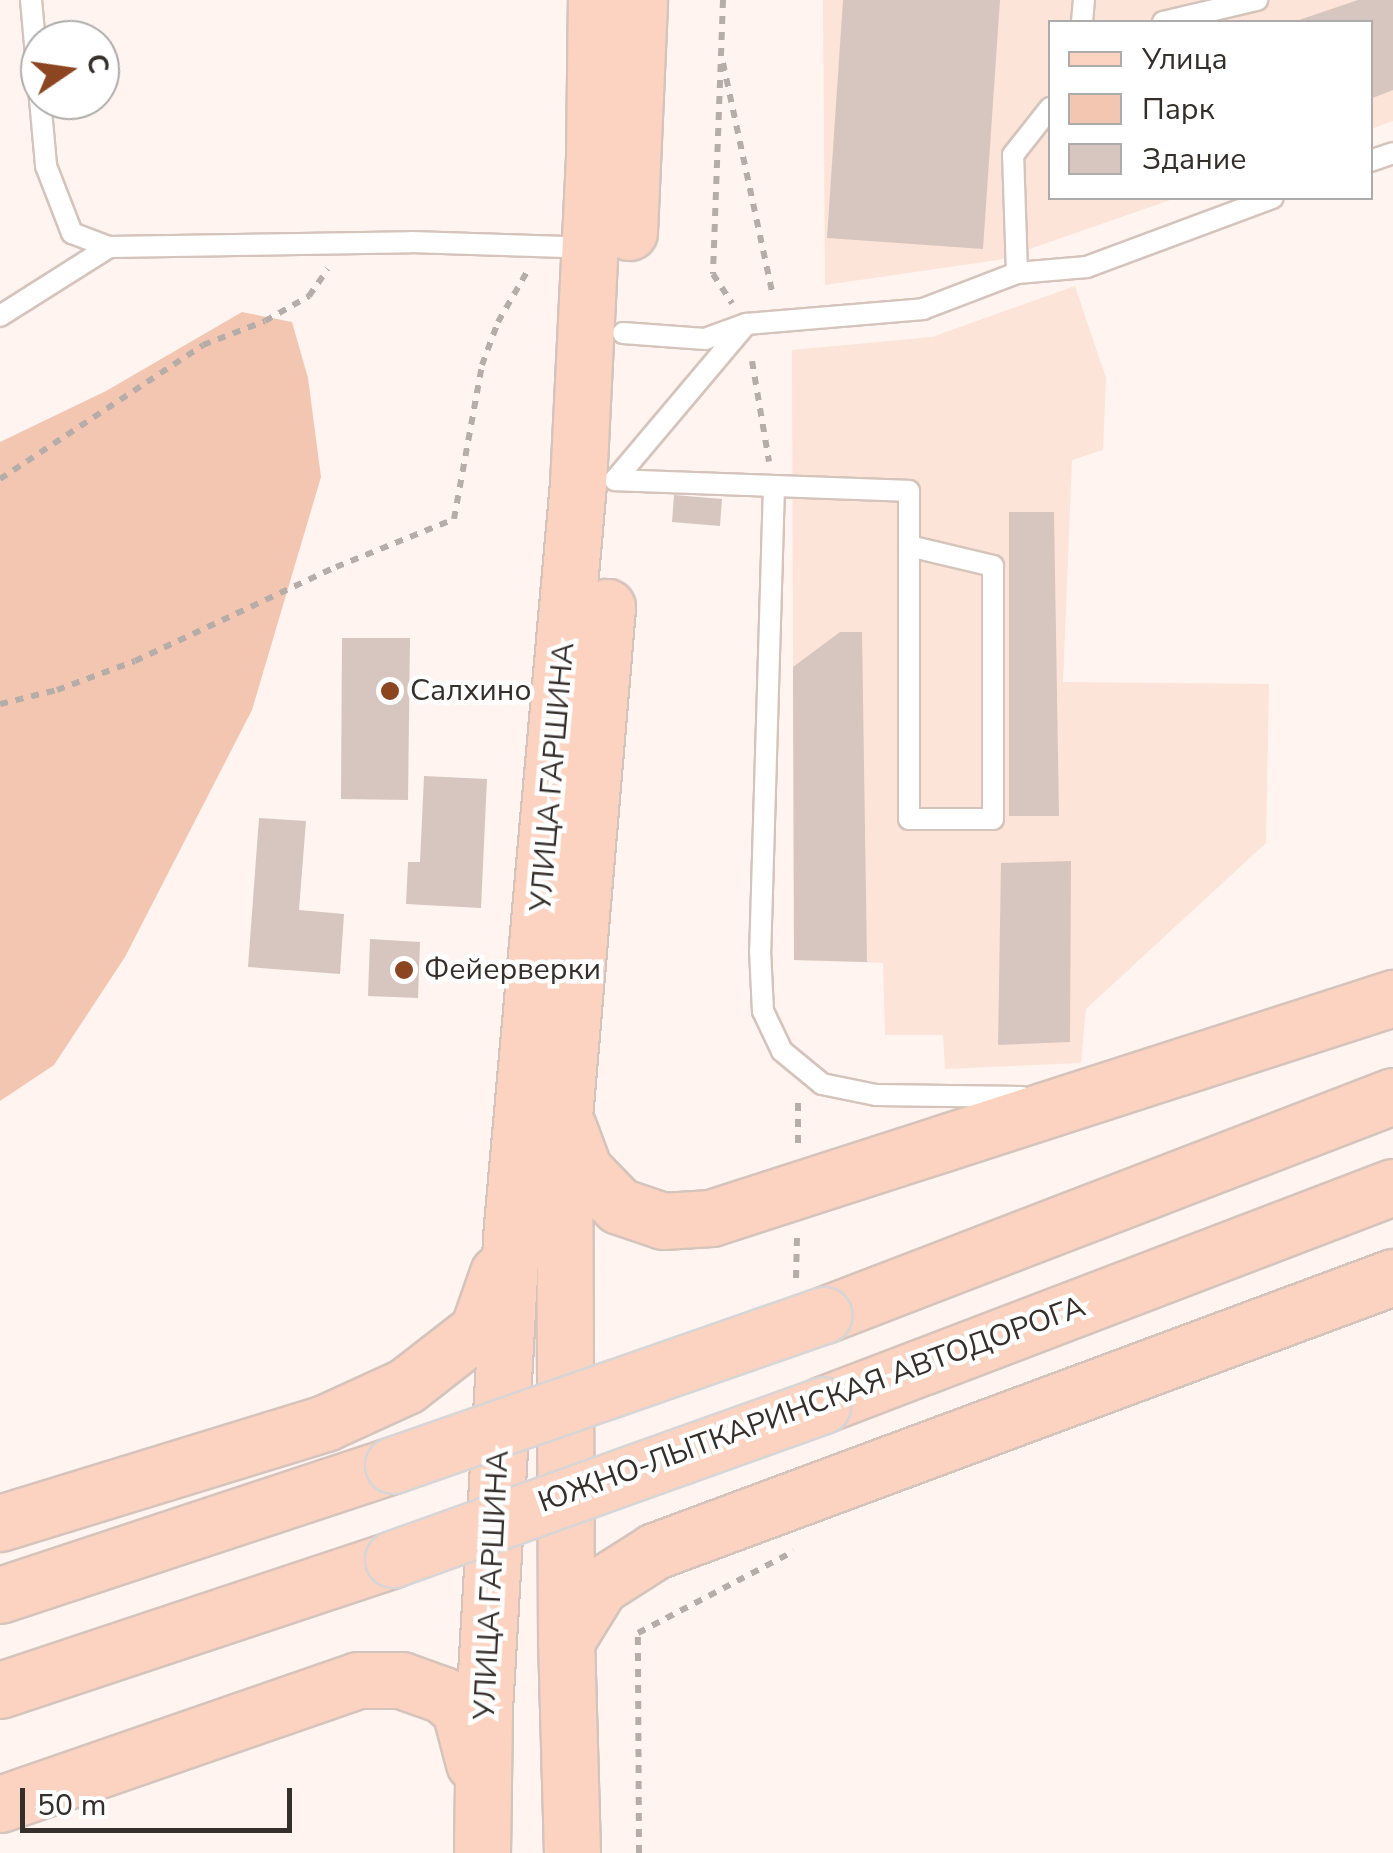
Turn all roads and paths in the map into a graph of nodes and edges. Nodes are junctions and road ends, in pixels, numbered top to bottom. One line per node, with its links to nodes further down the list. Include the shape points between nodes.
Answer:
1 (32, 0): 10 (lane, via 46,166 72,233)
2 (723, 0): 6 (path)
3 (1257, 0): 5 (lane)
4 (606, 2): 11 (main road, УЛИЦА ГАРШИНА); 16 (main road, УЛИЦА ГАРШИНА)
5 (1172, 20)
6 (721, 54): 14 (path); 15 (path, via 714,274)
7 (1048, 111): 12 (lane, via 1013,155)
8 (1268, 200): 12 (lane, via 1087,267)
9 (345, 243): 10 (lane); 11 (lane); 17 (path, via 309,296 265,322 203,345)
10 (109, 247): 13 (lane)
11 (565, 248): 21 (path, via 498,322 482,365 454,520 336,566 135,660); 27 (main road, УЛИЦА ГАРШИНА, via 568,615)
12 (1017, 272): 14 (lane, via 923,309)
13 (0, 316)
14 (779, 321): 15 (lane)
15 (746, 324): 16 (lane, via 705,339); 18 (lane); 19 (path)
16 (623, 333): 18 (main road, УЛИЦА ГАРШИНА)
17 (0, 479)
18 (615, 480): 19 (lane); 25 (main road, УЛИЦА ГАРШИНА)
19 (774, 486): 20 (lane, via 909,491); 24 (lane, via 763,1011 782,1051 822,1084 876,1095)
20 (910, 546): 20 (lane, via 909,819 994,819 993,566)
21 (0, 704)
22 (1393, 998): 25 (main road, via 711,1218 663,1221 619,1206 584,1170)
23 (1393, 1096): 30 (main road, bridge, via 824,1315)
24 (1039, 1098)
25 (564, 1116): 31 (main road, УЛИЦА ГАРШИНА)
26 (1393, 1187): 32 (main road, ЮЖНО-ЛЫТКАРИНСКАЯ АВТОДОРОГА, bridge, via 394,1559)
27 (511, 1237): 29 (main road, via 478,1330 406,1386 325,1423); 33 (main road, УЛИЦА ГАРШИНА)
28 (1393, 1277): 31 (main road, via 655,1551 600,1586)
29 (0, 1523)
30 (0, 1595)
31 (566, 1641): 36 (main road, УЛИЦА ГАРШИНА)
32 (0, 1690)
33 (480, 1796): 34 (main road, via 460,1710 401,1680 358,1680); 35 (main road, УЛИЦА ГАРШИНА)
34 (0, 1804)
35 (482, 1853)
36 (572, 1853)

